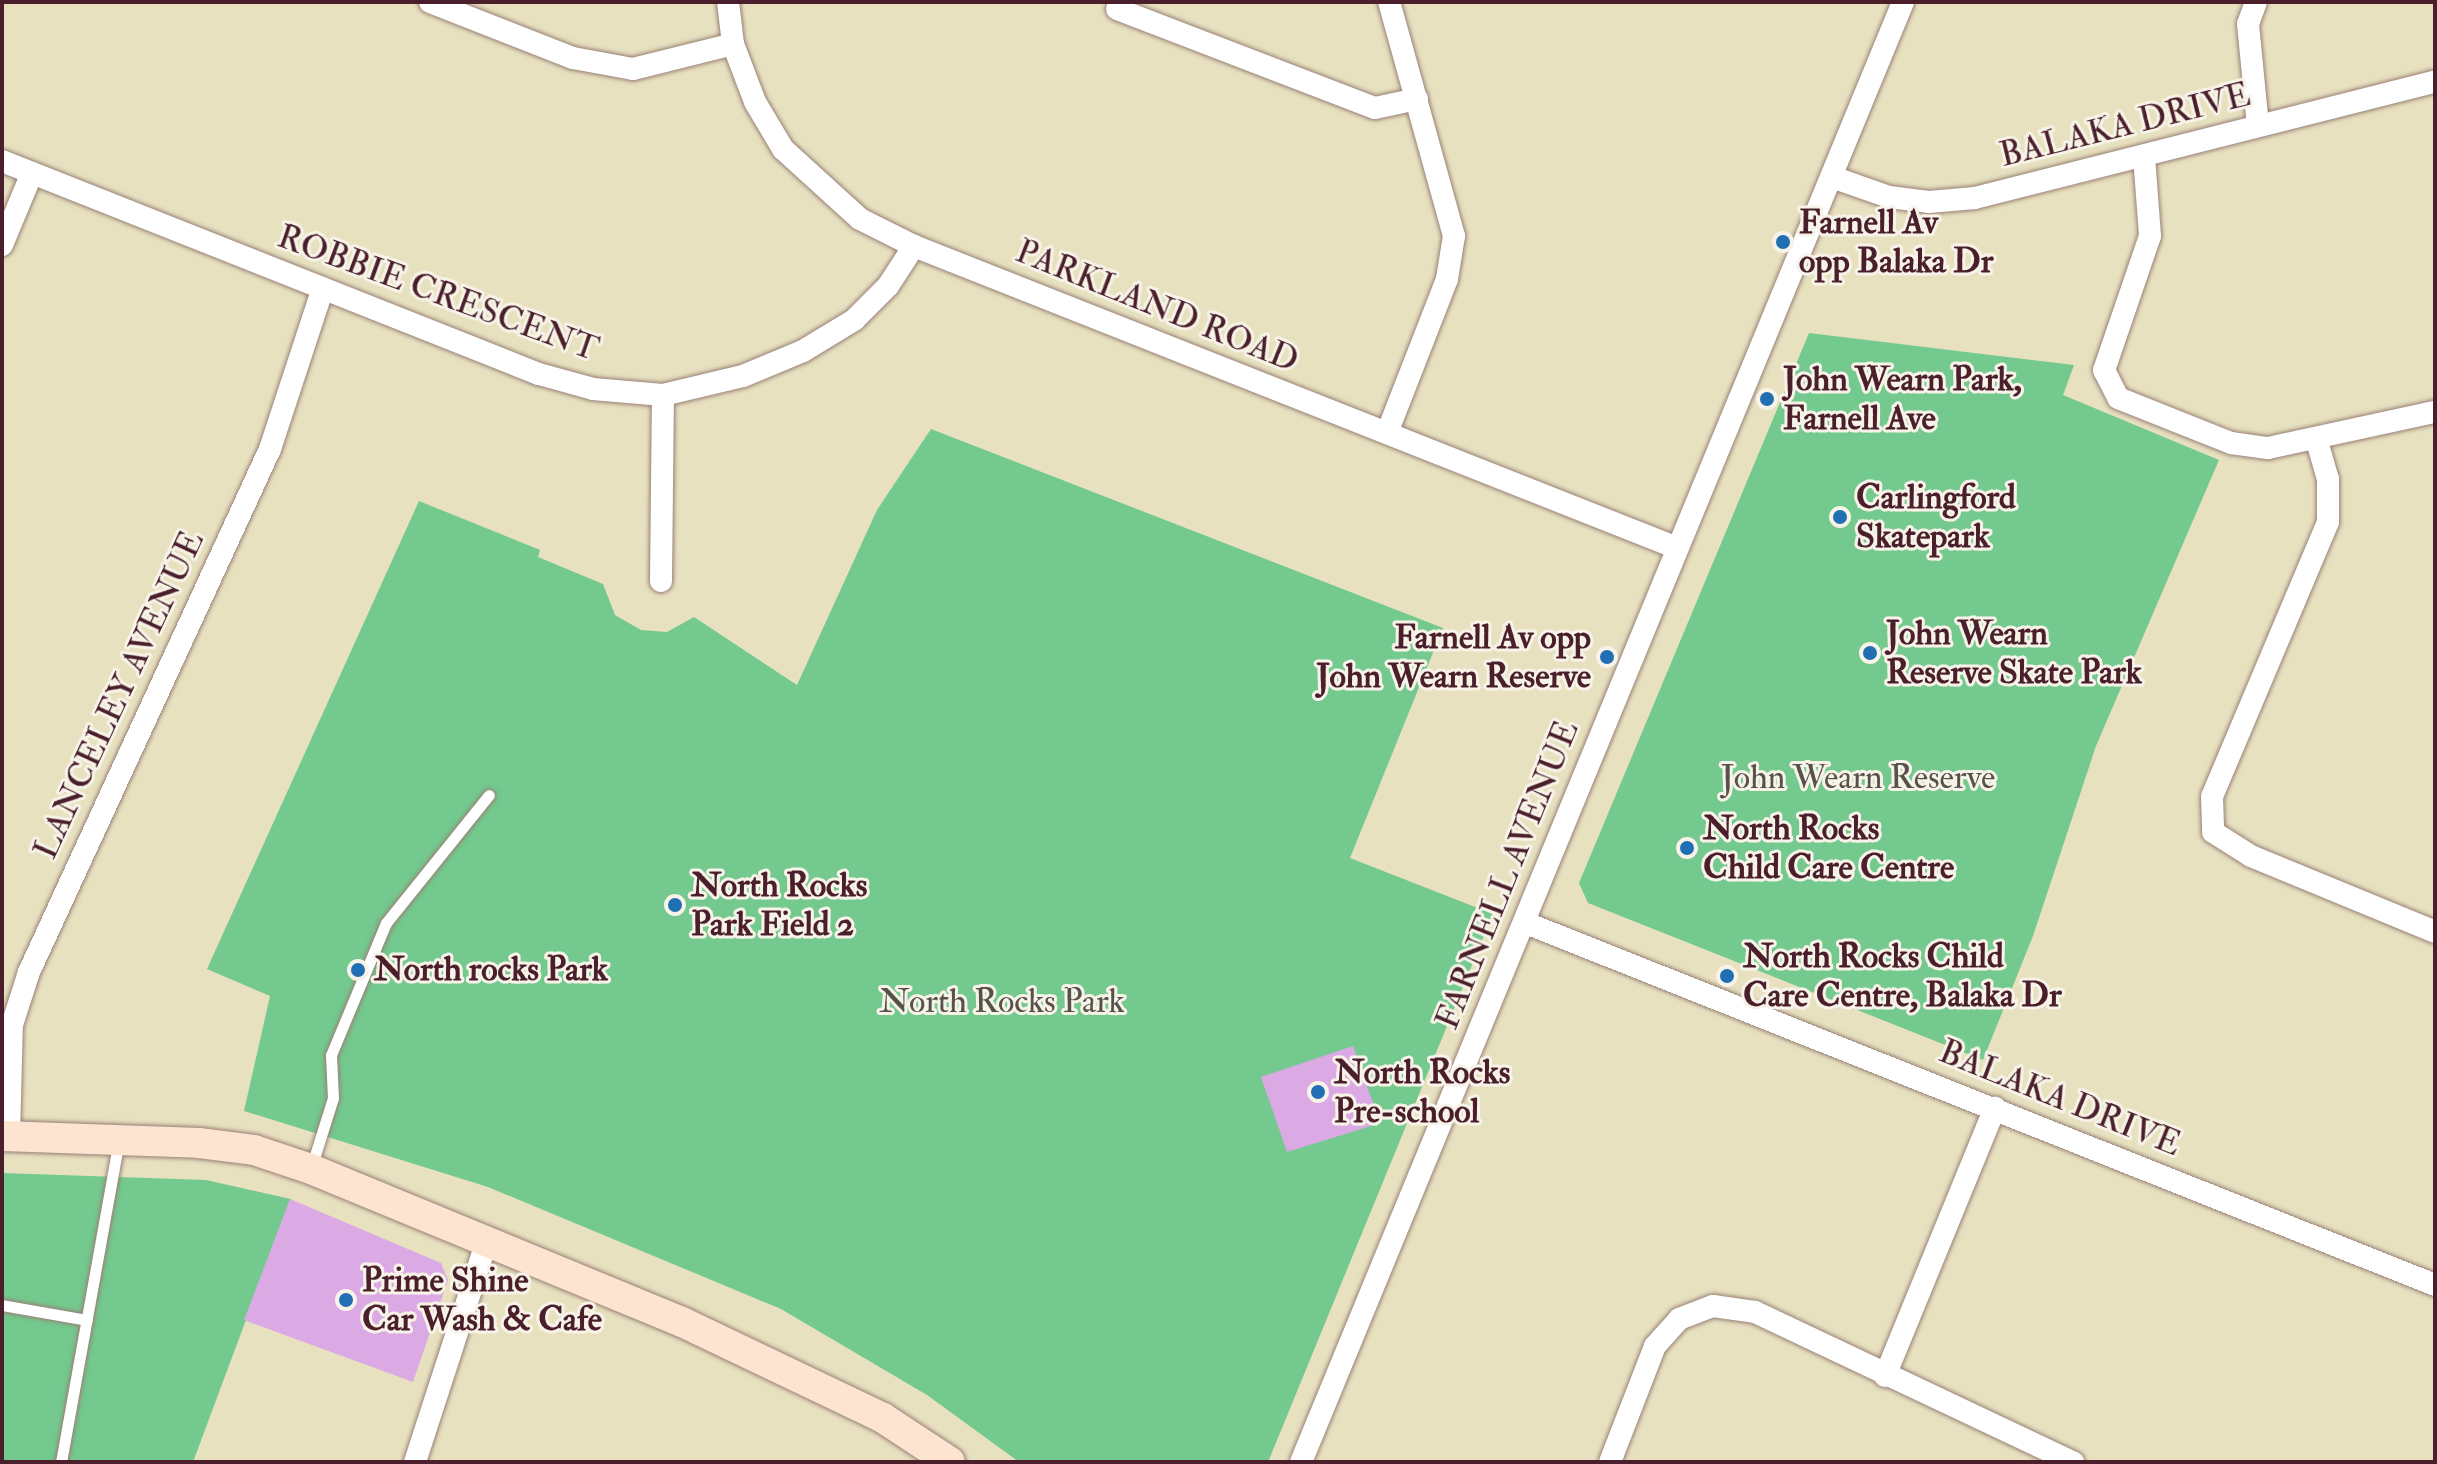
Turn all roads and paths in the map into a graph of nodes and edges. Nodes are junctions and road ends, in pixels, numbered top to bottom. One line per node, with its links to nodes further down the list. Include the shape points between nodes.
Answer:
1 (430, 2): 7 (street, via 573,58 633,69)
2 (728, 2): 7 (street, PARKLAND ROAD)
3 (1389, 2): 9 (street)
4 (1903, 2): 14 (street, FARNELL AVENUE)
5 (2256, 2): 10 (street, via 2248,24)
6 (1117, 9): 9 (street, via 1375,108)
7 (733, 44): 16 (street, PARKLAND ROAD, via 755,102 783,149 860,219)
8 (2435, 82): 10 (street, BALAKA DRIVE)
9 (1417, 99): 20 (street, via 1454,236 1447,279)
10 (2258, 126): 11 (street, BALAKA DRIVE)
11 (2144, 156): 14 (street, BALAKA DRIVE, via 1975,198 1929,202 1889,197); 21 (street, via 2150,236 2109,346 2106,380 2129,405 2252,447)
12 (2, 161): 13 (street, ROBBIE CRESCENT)
13 (32, 173): 15 (street); 17 (street, ROBBIE CRESCENT)
14 (1832, 177): 22 (street, FARNELL AVENUE)
15 (2, 245)
16 (914, 246): 18 (street, ROBBIE CRESCENT, via 888,286 854,320 803,351 743,376); 20 (street, PARKLAND ROAD)
17 (323, 288): 18 (street, ROBBIE CRESCENT, via 539,374 593,389); 28 (street, LANCELEY AVENUE, via 270,449 29,972 12,1025)
18 (663, 395): 23 (street)
19 (2435, 412): 21 (street)
20 (1387, 433): 22 (street, PARKLAND ROAD)
21 (2317, 441): 26 (street, via 2328,479 2328,522 2212,797 2213,832 2251,856)
22 (1677, 548): 25 (street, FARNELL AVENUE)
23 (661, 581)
24 (489, 795): 30 (lane, via 386,923 331,1055 333,1098)
25 (1526, 923): 27 (street, BALAKA DRIVE); 39 (street, FARNELL AVENUE)
26 (2435, 932)
27 (1995, 1108): 32 (street, BALAKA DRIVE); 35 (street)
28 (6, 1136): 29 (main road)
29 (118, 1140): 30 (main road, via 254,1150); 34 (lane)
30 (311, 1169): 31 (main road)
31 (487, 1241): 37 (street); 38 (main road, via 883,1418)
32 (2435, 1285)
33 (2, 1305): 34 (lane)
34 (87, 1320): 36 (lane)
35 (1885, 1376): 40 (street, via 1755,1312 1733,1307 1694,1311 1666,1330 1655,1346); 41 (street)
36 (61, 1462)
37 (415, 1462)
38 (950, 1462)
39 (1301, 1462)
40 (1610, 1462)
41 (2073, 1462)

